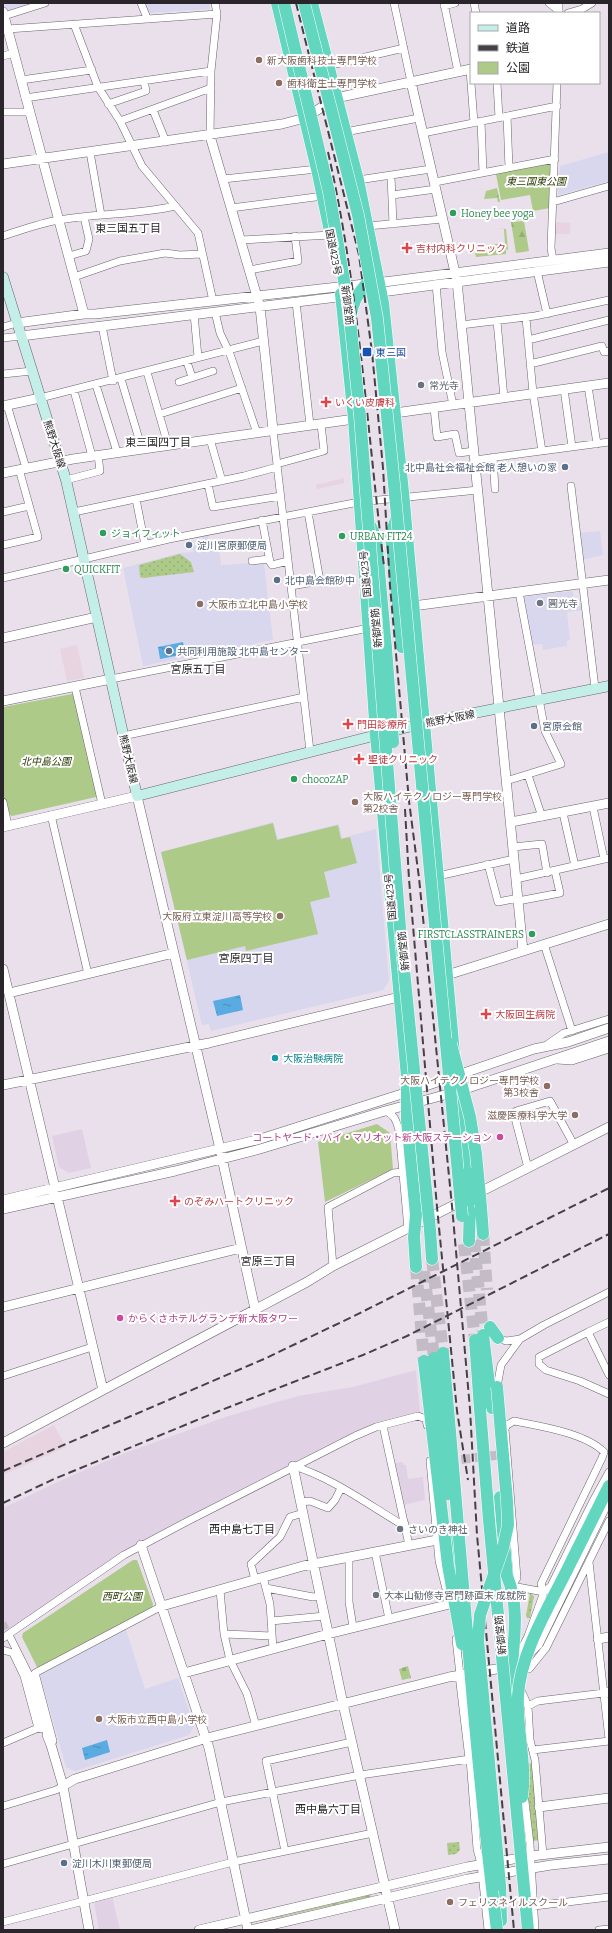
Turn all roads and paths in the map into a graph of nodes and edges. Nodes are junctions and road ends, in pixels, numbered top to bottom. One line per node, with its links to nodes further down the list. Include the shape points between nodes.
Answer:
1 (45, 3): 16 (street)
2 (141, 3): 18 (street)
3 (215, 3): 17 (street)
4 (277, 3): 45 (highway, 国道423号)
5 (284, 3): 222 (highway, 新御堂筋, bridge, via 329,192 349,310 360,416)
6 (304, 3): 223 (highway, bridge, via 358,215 373,288)
7 (312, 3): 24 (highway)
8 (394, 3): 21 (street)
9 (455, 3): 13 (street)
10 (549, 3): 14 (street)
11 (559, 3): 14 (street)
12 (592, 3): 15 (street)
13 (444, 5): 28 (street)
14 (557, 12)
15 (570, 12)
16 (4, 14): 20 (street)
17 (217, 14): 18 (street); 27 (street)
18 (146, 18): 19 (street)
19 (74, 24): 20 (street); 26 (street)
20 (8, 29): 22 (street)
21 (404, 48): 24 (street); 31 (street)
22 (14, 53): 23 (street); 29 (street)
23 (3, 56)
24 (327, 66): 38 (highway)
25 (470, 69): 28 (street)
26 (92, 70): 29 (street); 35 (street)
27 (211, 71): 30 (street); 36 (street)
28 (458, 72): 31 (street)
29 (21, 80): 37 (street)
30 (144, 81): 35 (street); 39 (street, via 146,91)
31 (411, 82): 38 (street); 46 (street)
32 (472, 84): 49 (street)
33 (497, 84): 47 (street)
34 (558, 84): 40 (street)
35 (98, 87): 37 (street); 39 (street)
36 (211, 88): 41 (street); 52 (street)
37 (25, 98): 43 (street)
38 (336, 98): 45 (street); 50 (highway)
39 (108, 104): 48 (street)
40 (557, 106): 44 (street); 57 (street)
41 (153, 110): 48 (street); 53 (street)
42 (3, 112): 43 (street)
43 (30, 112): 56 (street)
44 (507, 116): 47 (street); 59 (street)
45 (305, 118): 52 (street); 60 (highway, 国道423号)
46 (420, 118): 50 (street); 51 (street)
47 (499, 118): 49 (street)
48 (120, 121): 54 (street)
49 (478, 122): 51 (street); 62 (street)
50 (345, 132): 65 (highway)
51 (423, 133): 61 (street)
52 (210, 136): 53 (street); 64 (street)
53 (166, 142): 54 (street)
54 (132, 147): 55 (street); 71 (street, via 142,166)
55 (90, 152): 56 (street); 73 (street)
56 (42, 159): 58 (street); 76 (street)
57 (555, 159): 59 (street); 70 (street)
58 (3, 164)
59 (509, 168): 62 (street)
60 (317, 169): 64 (street); 69 (highway, 国道423号)
61 (432, 169): 63 (street); 66 (street)
62 (483, 173): 66 (street)
63 (392, 176): 65 (street); 68 (street)
64 (223, 179): 72 (street)
65 (358, 180): 78 (highway)
66 (435, 186): 68 (street); 75 (street)
67 (609, 186): 70 (street)
68 (392, 195): 77 (street)
69 (323, 196): 72 (street); 79 (highway, 国道423号)
70 (553, 202): 87 (street)
71 (175, 206): 73 (street, via 152,212); 85 (street, via 198,233)
72 (231, 208): 82 (street)
73 (101, 215): 74 (street)
74 (84, 217): 76 (street); 86 (street, via 89,239 86,251)
75 (443, 219): 77 (street); 93 (street)
76 (59, 220): 80 (street); 86 (street)
77 (393, 224): 78 (street)
78 (368, 226): 83 (highway)
79 (330, 235): 81 (street); 96 (highway, 国道423号)
80 (3, 236)
81 (295, 236): 82 (street); 89 (street, via 298,261)
82 (241, 240): 89 (street)
83 (372, 244): 95 (highway); 95 (highway)
84 (609, 253): 87 (street)
85 (202, 254): 92 (street, via 165,253 120,261); 99 (street)
86 (69, 256): 92 (street)
87 (553, 260): 93 (street)
88 (609, 262): 90 (street)
89 (249, 270): 97 (street)
90 (537, 271): 93 (street); 105 (street)
91 (3, 277): 109 (main road, 熊野大阪線)
92 (74, 277): 103 (street)
93 (456, 277): 94 (street); 95 (street); 110 (street)
94 (436, 284): 95 (street); 141 (street, via 442,352)
95 (372, 285): 96 (highway); 96 (street); 143 (highway)
96 (347, 294): 97 (street); 100 (street); 145 (highway, 国道423号, via 346,346)
97 (256, 296): 99 (street); 101 (street)
98 (609, 300): 105 (street)
99 (213, 301): 103 (street)
100 (296, 302): 101 (street); 147 (street)
101 (260, 306): 102 (street); 116 (street)
102 (215, 312): 104 (street); 117 (street)
103 (84, 314): 109 (street)
104 (194, 314): 111 (street); 119 (street)
105 (547, 314): 106 (street)
106 (526, 318): 108 (street); 115 (street)
107 (609, 320): 115 (street)
108 (497, 321): 110 (street); 138 (street)
109 (17, 323): 112 (street); 113 (main road, 熊野大阪線)
110 (461, 325): 139 (street)
111 (102, 326): 113 (street); 128 (street)
112 (3, 327)
113 (21, 336): 114 (street); 122 (main road, 熊野大阪線)
114 (3, 338)
115 (528, 340): 121 (street)
116 (263, 341): 117 (street); 148 (street)
117 (227, 350): 119 (street); 133 (street)
118 (609, 351): 121 (street, via 604,352 602,346)
119 (198, 357): 120 (street)
120 (187, 362): 123 (street); 126 (street)
121 (530, 364): 136 (street)
122 (32, 371): 124 (street); 137 (main road, 熊野大阪線)
123 (147, 372): 127 (street); 144 (street)
124 (3, 374)
125 (209, 375): 126 (street)
126 (192, 377): 129 (street)
127 (121, 379): 128 (street); 155 (street)
128 (113, 381): 131 (street)
129 (179, 382)
130 (609, 383): 132 (street)
131 (96, 385): 135 (street); 157 (street)
132 (588, 386): 134 (street); 152 (street)
133 (242, 388): 144 (street); 149 (street)
134 (564, 389): 136 (street); 154 (street)
135 (74, 390): 137 (street); 158 (street)
136 (533, 393): 138 (street); 156 (street)
137 (40, 398): 140 (street); 161 (main road, 熊野大阪線)
138 (504, 398): 139 (street)
139 (469, 403): 141 (street); 159 (street)
140 (5, 405): 163 (street)
141 (452, 405): 142 (street)
142 (434, 408): 143 (street); 159 (street, via 437,436 455,434 459,453)
143 (395, 413): 172 (highway)
144 (160, 414): 153 (street)
145 (354, 419): 146 (street); 174 (highway, 国道423号)
146 (321, 424): 147 (street); 162 (street, via 324,451)
147 (310, 425): 148 (street)
148 (273, 430): 149 (street); 162 (street)
149 (257, 433): 150 (street)
150 (210, 439): 153 (street); 166 (street)
151 (609, 442): 152 (street)
152 (597, 444): 154 (street)
153 (168, 445): 155 (street)
154 (572, 447): 156 (street)
155 (142, 449): 157 (street)
156 (542, 451): 160 (street)
157 (117, 452): 158 (street)
158 (95, 455): 161 (street); 165 (street, via 100,471)
159 (474, 456): 160 (street); 170 (street)
160 (493, 457): 169 (street)
161 (60, 461): 163 (street); 165 (main road, 熊野大阪線)
162 (277, 466): 166 (street); 171 (street)
163 (23, 469): 164 (street); 175 (street)
164 (3, 473)
165 (66, 480): 177 (main road, 熊野大阪線)
166 (222, 481): 167 (street)
167 (208, 484): 171 (street, via 213,507); 173 (street)
168 (571, 486): 189 (street)
169 (495, 489)
170 (478, 490): 172 (street); 192 (street)
171 (281, 496): 179 (street)
172 (403, 496): 174 (street); 193 (highway); 223 (highway, bridge, via 391,535 416,791)
173 (136, 499): 177 (street); 181 (street)
174 (359, 502): 178 (street); 195 (highway, 国道423号); 222 (highway, bridge, via 376,538 397,792)
175 (29, 506): 176 (street); 182 (street, via 38,537)
176 (3, 512)
177 (74, 512): 183 (main road, 熊野大阪線)
178 (308, 512): 179 (street); 190 (street, via 320,581)
179 (283, 516): 180 (street); 186 (street)
180 (262, 520): 181 (street); 184 (street)
181 (145, 544): 183 (street)
182 (3, 545)
183 (84, 558): 187 (street); 194 (main road, 熊野大阪線)
184 (269, 559): 185 (street); 186 (street, via 272,565)
185 (252, 561)
186 (288, 561): 190 (street)
187 (3, 578)
188 (609, 580): 189 (street)
189 (581, 584): 191 (street); 201 (street)
190 (291, 586): 197 (street)
191 (519, 592): 192 (street); 203 (street)
192 (489, 596): 193 (street); 205 (street)
193 (413, 606): 206 (highway)
194 (97, 617): 196 (street); 198 (main road, 熊野大阪線)
195 (369, 628): 197 (street); 207 (highway, 国道423号)
196 (3, 638)
197 (298, 642): 198 (street); 202 (street)
198 (111, 679): 200 (street); 208 (main road, 熊野大阪線)
199 (609, 686): 201 (main road, 熊野大阪線)
200 (75, 687): 204 (street); 215 (street)
201 (594, 688): 203 (main road, 熊野大阪線)
202 (304, 697): 208 (street); 209 (street)
203 (538, 700): 205 (main road, 熊野大阪線); 210 (street, via 545,731 561,764)
204 (3, 701)
205 (499, 708): 206 (main road, 熊野大阪線); 211 (street)
206 (424, 723): 207 (main road, 熊野大阪線); 231 (highway)
207 (376, 735): 209 (main road, 熊野大阪線); 242 (highway, 国道423号)
208 (123, 736): 212 (main road, 熊野大阪線)
209 (310, 751): 212 (main road, 熊野大阪線)
210 (528, 775): 211 (street); 219 (street)
211 (506, 782): 220 (street)
212 (137, 796): 215 (street); 237 (street)
213 (3, 802): 221 (street)
214 (609, 803): 216 (street)
215 (102, 804): 218 (street)
216 (593, 807): 217 (street); 226 (street)
217 (563, 813): 219 (street); 228 (street)
218 (51, 816): 221 (street); 239 (street)
219 (542, 817): 220 (street)
220 (511, 822): 224 (street)
221 (6, 826)
222 (393, 835): 272 (highway, 新御堂筋, bridge)
223 (428, 840): 243 (highway, bridge)
224 (513, 847): 225 (street); 230 (street, via 542,844)
225 (514, 858): 227 (street); 232 (street)
226 (607, 859): 228 (street)
227 (488, 864): 231 (street); 233 (street, via 498,902)
228 (576, 866): 229 (street)
229 (555, 871): 230 (street); 233 (street, via 560,892)
230 (547, 873): 232 (street)
231 (438, 876): 240 (highway)
232 (516, 879): 233 (street)
233 (518, 900): 236 (street)
234 (609, 924): 235 (street)
235 (544, 944): 236 (street); 246 (street)
236 (523, 951): 240 (street)
237 (174, 954): 239 (street); 249 (street)
238 (3, 969): 241 (street)
239 (88, 974): 241 (street)
240 (447, 975): 252 (highway)
241 (6, 994): 253 (street)
242 (399, 997): 249 (street); 256 (highway, 国道423号)
243 (442, 1010): 270 (highway, bridge); 270 (highway, bridge, via 470,1117 476,1154)
244 (609, 1019): 246 (street)
245 (609, 1028): 248 (street, via 568,1042)
246 (572, 1031): 248 (street)
247 (609, 1041): 251 (street)
248 (548, 1044): 252 (street)
249 (196, 1045): 253 (street); 261 (street)
250 (609, 1049): 251 (street, via 572,1060)
251 (552, 1060): 255 (street)
252 (456, 1075): 255 (highway); 256 (street)
253 (29, 1079): 254 (street); 265 (street)
254 (3, 1085)
255 (459, 1091): 257 (street); 266 (street, via 473,1109); 270 (highway, bridge)
256 (408, 1092): 257 (highway, 国道423号); 261 (street)
257 (408, 1105): 258 (street); 272 (highway, 国道423号, bridge, via 407,1120 416,1215)
258 (385, 1110): 262 (street); 264 (street, via 397,1123)
259 (609, 1127): 260 (street)
260 (574, 1145): 263 (street); 263 (street, via 552,1102 516,1111 514,1114)
261 (220, 1149): 262 (street); 265 (street)
262 (222, 1159): 265 (street); 271 (street)
263 (528, 1168): 266 (street)
264 (403, 1172): 269 (street); 273 (street, via 392,1173 328,1207)
265 (56, 1192): 267 (street); 268 (street); 274 (street)
266 (481, 1192): 269 (street)
267 (3, 1200)
268 (3, 1209)
269 (408, 1229): 273 (street)
270 (474, 1239)
271 (241, 1248): 274 (street); 277 (street)
272 (424, 1264)
273 (334, 1266): 277 (street)
274 (78, 1288): 276 (street); 283 (street)
275 (609, 1292): 282 (street, via 544,1324)
276 (3, 1307)
277 (255, 1309): 289 (street)
278 (609, 1322): 279 (street)
279 (588, 1332): 286 (street); 290 (street, via 539,1357 539,1364 546,1370)
280 (483, 1334): 281 (highway); 284 (highway, 新御堂筋); 291 (highway)
281 (498, 1338): 282 (street, via 506,1341)
282 (520, 1339): 288 (street, via 501,1365)
283 (92, 1347): 287 (street); 289 (street)
284 (476, 1356): 291 (highway); 361 (highway, 新御堂筋, bridge)
285 (434, 1357): 327 (highway, bridge, via 451,1533); 339 (highway, bridge, via 461,1545); 339 (highway, bridge, via 448,1565)
286 (609, 1375)
287 (3, 1376)
288 (497, 1387): 388 (highway, bridge, via 508,1525 501,1555 480,1615 478,1640 500,1885)
289 (103, 1390): 293 (street)
290 (609, 1394)
291 (490, 1397): 311 (highway, via 507,1576)
292 (383, 1426): 294 (street, via 355,1436); 302 (street); 303 (street, via 418,1416 426,1419)
293 (3, 1443)
294 (293, 1466): 297 (street); 299 (street); 304 (street)
295 (609, 1472): 314 (street, via 551,1586)
296 (609, 1486): 361 (highway, bridge, via 532,1642 520,1674 518,1712 523,1780)
297 (341, 1488): 299 (street, via 328,1508 310,1501); 302 (street)
298 (609, 1501): 333 (street, via 539,1645)
299 (301, 1502): 300 (street)
300 (303, 1513): 309 (street); 310 (street, via 290,1517 280,1537 251,1564)
301 (609, 1521): 308 (street)
302 (405, 1524): 305 (street)
303 (437, 1540): 305 (street); 316 (street, via 439,1561)
304 (141, 1545): 317 (street); 325 (street, via 58,1599)
305 (409, 1545): 306 (street)
306 (374, 1552): 307 (street); 319 (street)
307 (349, 1558): 309 (street); 321 (street, via 349,1602)
308 (589, 1562): 328 (street); 333 (street, via 546,1648 529,1669)
309 (314, 1564): 310 (street); 315 (street)
310 (259, 1578): 312 (street); 313 (street)
311 (512, 1586): 314 (street); 314 (street, via 517,1578 505,1429 514,1421 585,1440 604,1452 542,1584); 333 (highway, via 515,1642)
312 (266, 1588): 315 (street, via 313,1597); 320 (street)
313 (220, 1590): 317 (street); 322 (street)
314 (544, 1592): 333 (street, via 528,1636)
315 (320, 1596): 318 (street)
316 (450, 1604): 319 (street); 331 (street)
317 (162, 1606): 334 (street); 349 (street, via 35,1673 53,1741)
318 (325, 1616): 320 (street); 323 (street)
319 (389, 1619): 321 (street)
320 (271, 1621): 324 (street)
321 (353, 1627): 323 (street)
322 (224, 1634): 324 (street); 332 (street)
323 (328, 1634): 329 (street); 337 (street)
324 (272, 1636): 329 (street)
325 (7, 1637): 342 (street, via 29,1675)
326 (609, 1637): 328 (street)
327 (466, 1639): 331 (street); 335 (highway)
328 (598, 1639): 336 (street)
329 (273, 1649): 332 (street)
330 (3, 1650): 341 (street, via 12,1653 24,1676)
331 (458, 1657): 335 (street)
332 (230, 1660): 334 (street); 340 (street, via 247,1694)
333 (513, 1667): 335 (street); 338 (street); 348 (highway, via 511,1694)
334 (184, 1672): 343 (street)
335 (465, 1674): 337 (street); 351 (street); 370 (highway)
336 (606, 1692): 338 (street, via 538,1700); 345 (street)
337 (343, 1704): 340 (street); 346 (street)
338 (528, 1706): 344 (street)
339 (474, 1716): 387 (highway, bridge)
340 (256, 1726): 343 (street)
341 (38, 1728): 342 (street); 347 (street)
342 (47, 1736): 349 (street)
343 (206, 1738): 354 (street, via 75,1779); 358 (street)
344 (530, 1740): 350 (street); 353 (street)
345 (609, 1740): 350 (street)
346 (352, 1742): 352 (street); 355 (street, via 266,1761)
347 (3, 1743)
348 (515, 1743): 353 (highway); 356 (highway, via 513,1760)
349 (51, 1745): 354 (street)
350 (533, 1750): 360 (street)
351 (470, 1758): 352 (street); 370 (street, via 477,1849)
352 (360, 1775): 355 (street); 362 (street)
353 (522, 1777): 356 (highway); 367 (street)
354 (63, 1786): 359 (street); 363 (street)
355 (273, 1792): 358 (street); 365 (street)
356 (517, 1797): 367 (highway)
357 (609, 1798): 360 (street)
358 (221, 1802): 363 (street); 369 (street)
359 (3, 1806)
360 (539, 1807): 366 (street)
361 (518, 1821): 389 (highway, 新御堂筋, bridge)
362 (373, 1833): 365 (street); 374 (street)
363 (74, 1844): 371 (street); 377 (street)
364 (609, 1847): 366 (street)
365 (285, 1851): 369 (street)
366 (543, 1855): 367 (street)
367 (526, 1857): 370 (street); 372 (highway)
368 (609, 1859): 372 (street)
369 (233, 1862): 377 (street); 379 (street)
370 (486, 1863): 373 (highway); 374 (street)
371 (3, 1864)
372 (528, 1869): 373 (street); 378 (highway); 378 (street, via 532,1888)
373 (487, 1876): 375 (street); 386 (street); 387 (highway)
374 (385, 1886): 375 (street); 379 (street)
375 (388, 1897): 384 (street); 385 (street)
376 (609, 1897): 378 (street)
377 (84, 1900): 380 (street); 382 (street)
378 (530, 1904): 389 (highway); 390 (street)
379 (246, 1919): 383 (street); 384 (street)
380 (3, 1922)
381 (609, 1929): 391 (street)
382 (89, 1930)
383 (199, 1930)
384 (249, 1930)
385 (395, 1930)
386 (488, 1930)
387 (497, 1930)
388 (501, 1930)
389 (529, 1930)
390 (536, 1930)
391 (599, 1930)

